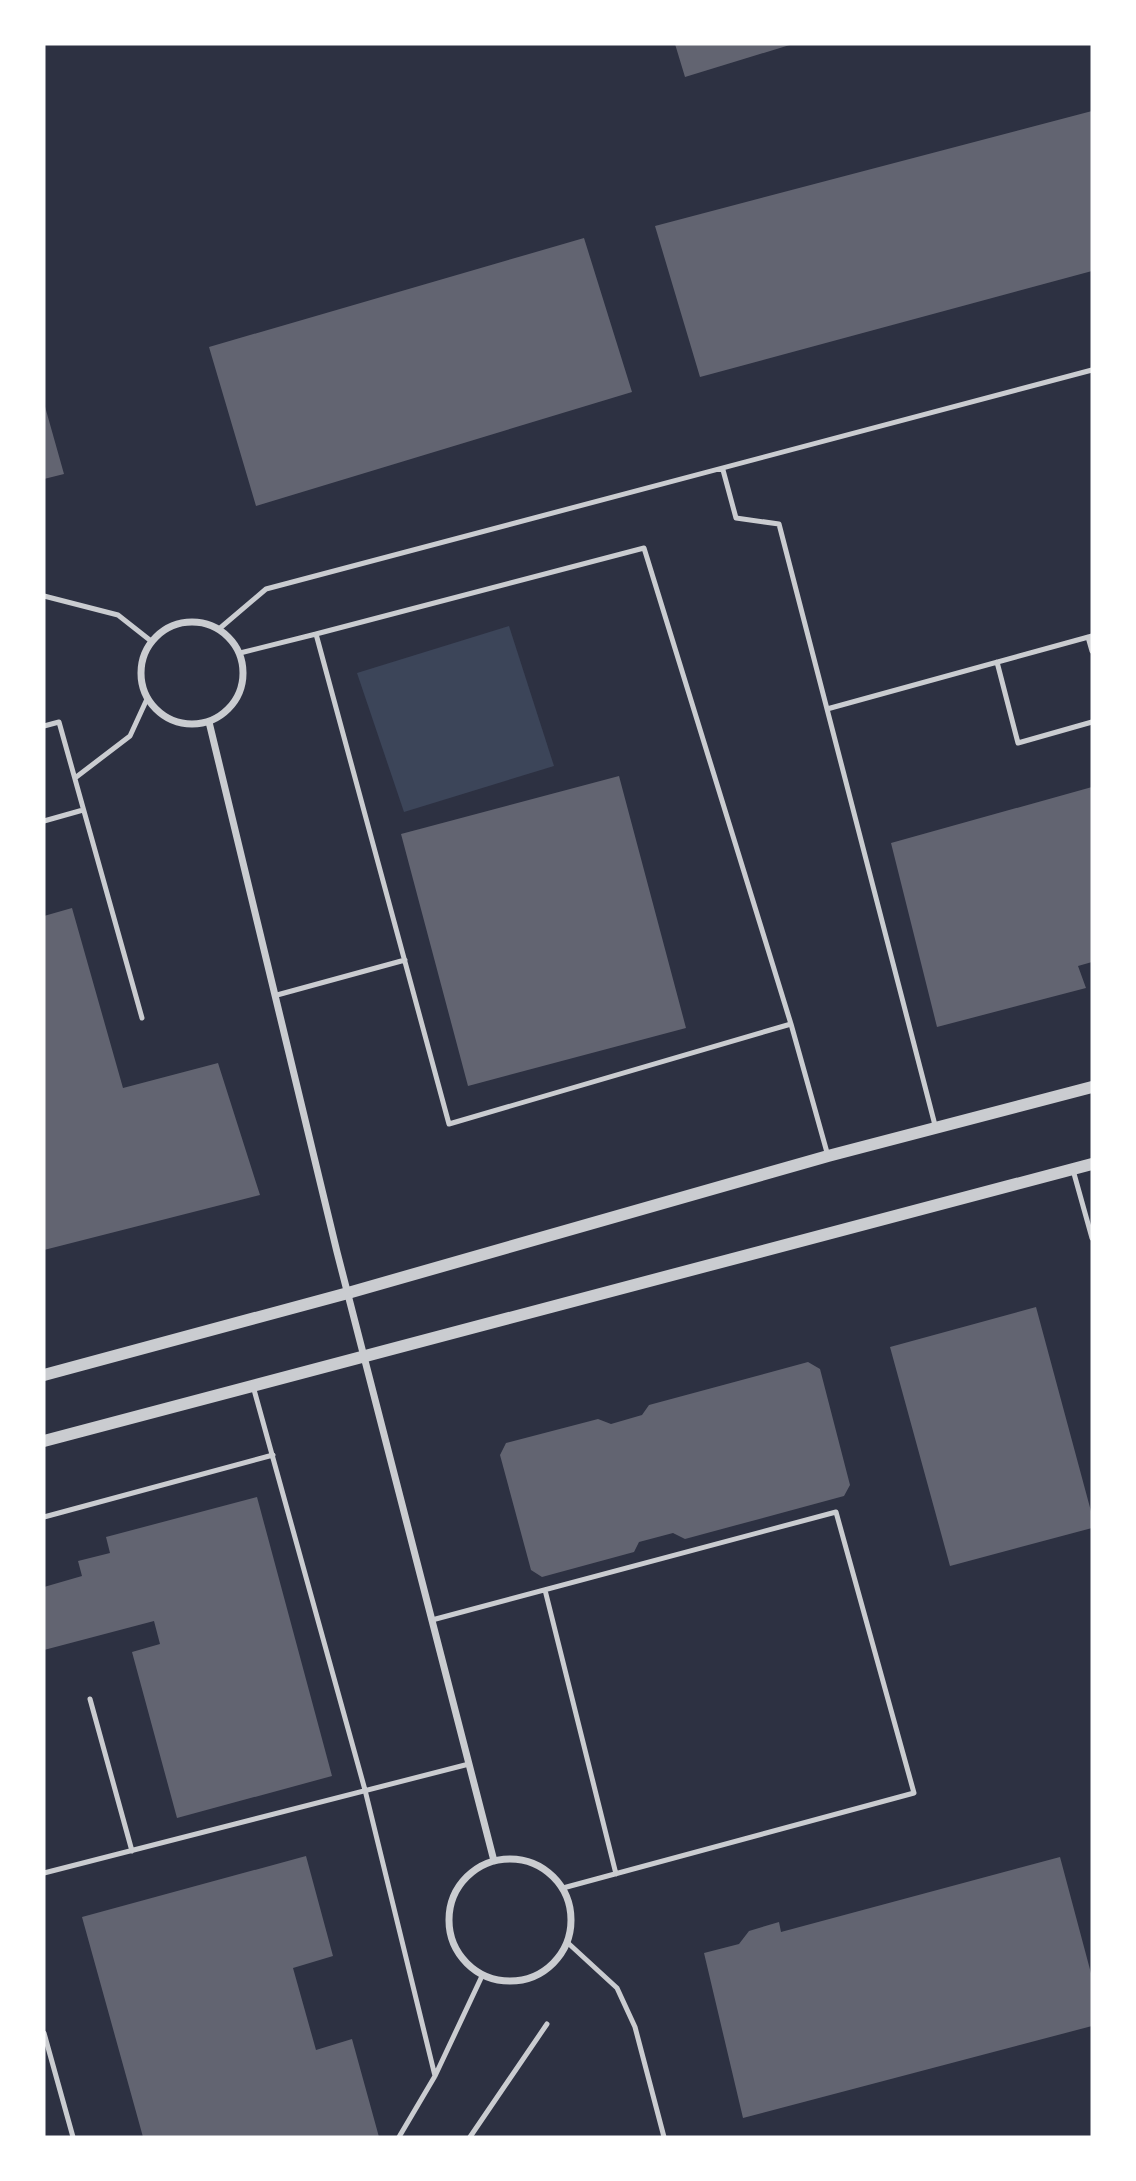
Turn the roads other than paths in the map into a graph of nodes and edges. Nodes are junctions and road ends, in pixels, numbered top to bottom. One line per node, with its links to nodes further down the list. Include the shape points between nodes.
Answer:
1 (1092, 370): 2 (lane)
2 (723, 470): 4 (lane, via 266,589); 12 (lane, via 736,518 779,524)
3 (44, 596): 7 (lane, via 118,615)
4 (219, 629): 7 (street, via 189,621 174,624); 9 (street)
5 (316, 634): 9 (lane); 19 (lane); 22 (lane, via 644,548)
6 (1090, 636): 8 (lane); 10 (lane)
7 (151, 641): 11 (street, via 140,666)
8 (1092, 651)
9 (240, 653): 13 (street, via 242,686 224,714)
10 (997, 662): 12 (lane); 14 (lane, via 1018,743)
11 (147, 699): 13 (street, via 174,722); 16 (lane, via 130,736)
12 (827, 709): 24 (lane)
13 (209, 722): 20 (street)
14 (1092, 722)
15 (44, 726): 16 (lane, via 60,722)
16 (75, 778): 17 (lane)
17 (83, 810): 18 (lane); 21 (lane)
18 (44, 821)
19 (405, 960): 20 (lane); 22 (lane, via 449,1124)
20 (277, 995): 29 (street)
21 (142, 1018)
22 (791, 1024): 25 (lane)
23 (1092, 1087): 24 (street)
24 (936, 1129): 25 (street)
25 (828, 1156): 29 (street)
26 (1092, 1164): 27 (street)
27 (1073, 1170): 28 (lane); 30 (street)
28 (1092, 1238)
29 (348, 1293): 30 (street); 31 (street)
30 (365, 1357): 32 (street); 37 (street)
31 (44, 1375)
32 (253, 1386): 33 (street); 34 (lane)
33 (44, 1441)
34 (273, 1455): 35 (lane); 40 (lane)
35 (44, 1517)
36 (545, 1590): 37 (lane); 44 (lane); 44 (lane, via 836,1513 914,1793)
37 (432, 1619): 39 (street)
38 (90, 1699): 41 (lane)
39 (469, 1764): 40 (lane); 42 (street)
40 (365, 1790): 41 (lane); 50 (lane)
41 (132, 1851): 43 (lane)
42 (494, 1861): 45 (street, via 519,1859 533,1864 545,1869); 47 (street, via 470,1872 456,1887 450,1903 448,1933 460,1958)
43 (44, 1873)
44 (616, 1874): 45 (lane)
45 (563, 1888): 46 (street, via 571,1912)
46 (568, 1943): 47 (street, via 554,1964 537,1977 509,1983); 54 (lane, via 617,1988 635,2027)
47 (482, 1976): 50 (lane)
48 (547, 2024): 53 (lane)
49 (44, 2033): 51 (lane)
50 (435, 2076): 52 (lane)
51 (73, 2137)
52 (400, 2137)
53 (470, 2137)
54 (664, 2137)

